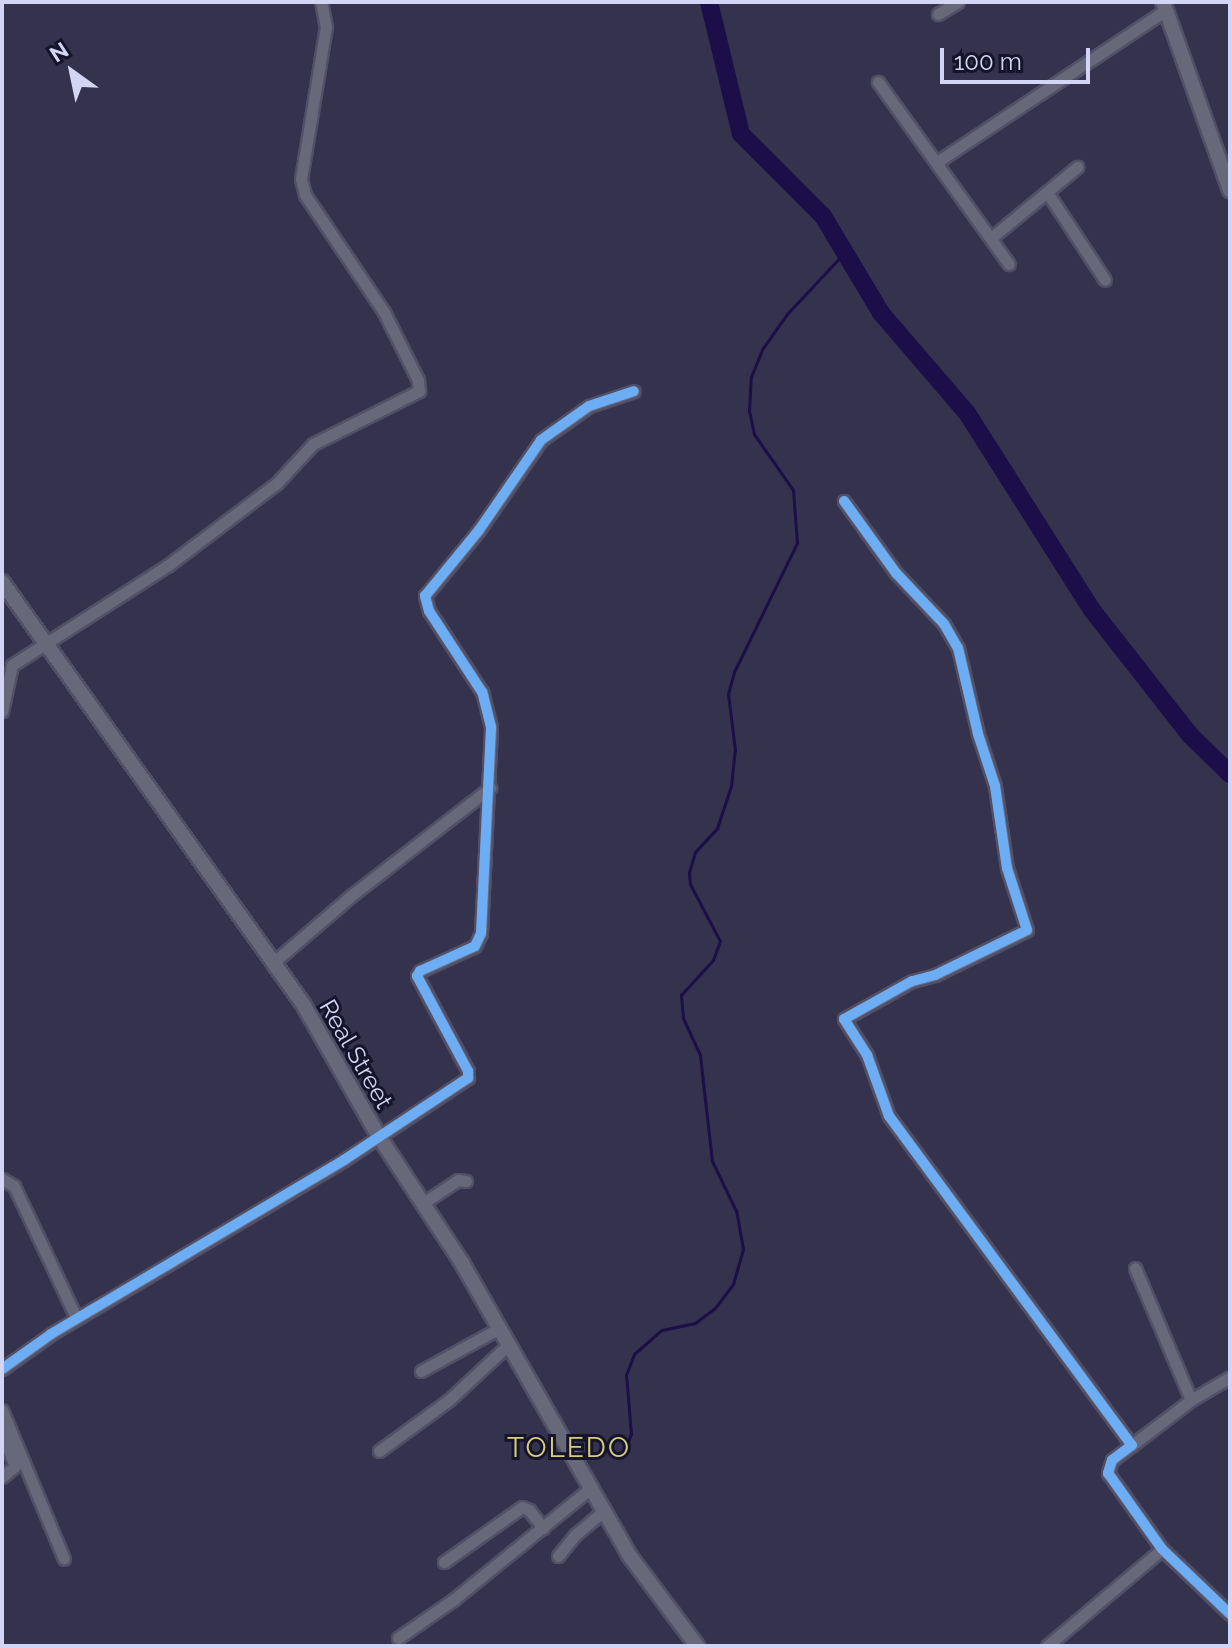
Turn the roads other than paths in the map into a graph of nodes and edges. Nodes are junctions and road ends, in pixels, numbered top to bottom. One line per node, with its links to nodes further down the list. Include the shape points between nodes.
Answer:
1 (321, 2): 16 (street, via 326,27 301,179 305,195 384,312 419,391 313,444 238,514)
2 (958, 2): 4 (street)
3 (1164, 6): 6 (street); 8 (street)
4 (938, 14)
5 (878, 82): 6 (street)
6 (937, 162): 10 (street)
7 (1077, 167): 9 (street)
8 (1230, 190)
9 (1047, 192): 10 (street); 12 (street)
10 (991, 238): 11 (street)
11 (1009, 264)
12 (1105, 280)
13 (634, 391): 18 (street, via 589,406 541,440 425,596 429,611 482,692 491,727)
14 (844, 501): 34 (street, via 958,648 995,786 1007,868 1027,930 912,981 844,1019 867,1055 889,1116)
15 (2, 582): 16 (street, Real Street)
16 (46, 647): 17 (street, via 12,665); 19 (street, Real Street)
17 (2, 711)
18 (490, 788): 19 (street); 20 (street, via 478,942 417,976 470,1076)
19 (274, 962): 20 (street, Real Street)
20 (378, 1135): 23 (street, Real Street); 25 (street)
21 (2, 1179): 25 (street, via 14,1186)
22 (466, 1181): 23 (street, via 458,1180)
23 (423, 1203): 26 (street, Real Street)
24 (1135, 1268): 31 (street)
25 (77, 1319): 28 (street)
26 (500, 1328): 27 (street, Real Street); 29 (street)
27 (509, 1344): 35 (street, via 439,1408); 37 (street, Real Street)
28 (2, 1369)
29 (421, 1371)
30 (1230, 1377): 31 (street)
31 (1191, 1400): 34 (street)
32 (2, 1410): 42 (street)
33 (2, 1431): 36 (street, via 15,1466)
34 (1132, 1445): 40 (street, via 1112,1460 1108,1473)
35 (379, 1451)
36 (2, 1477)
37 (592, 1487): 38 (street, Real Street); 39 (street)
38 (604, 1511): 41 (street); 46 (street, Real Street, via 629,1555)
39 (543, 1528): 43 (street, via 522,1507); 45 (street)
40 (1162, 1549): 44 (street); 47 (street)
41 (558, 1556)
42 (64, 1559)
43 (444, 1562)
44 (1229, 1610)
45 (398, 1638)
46 (697, 1646)
47 (1047, 1646)

